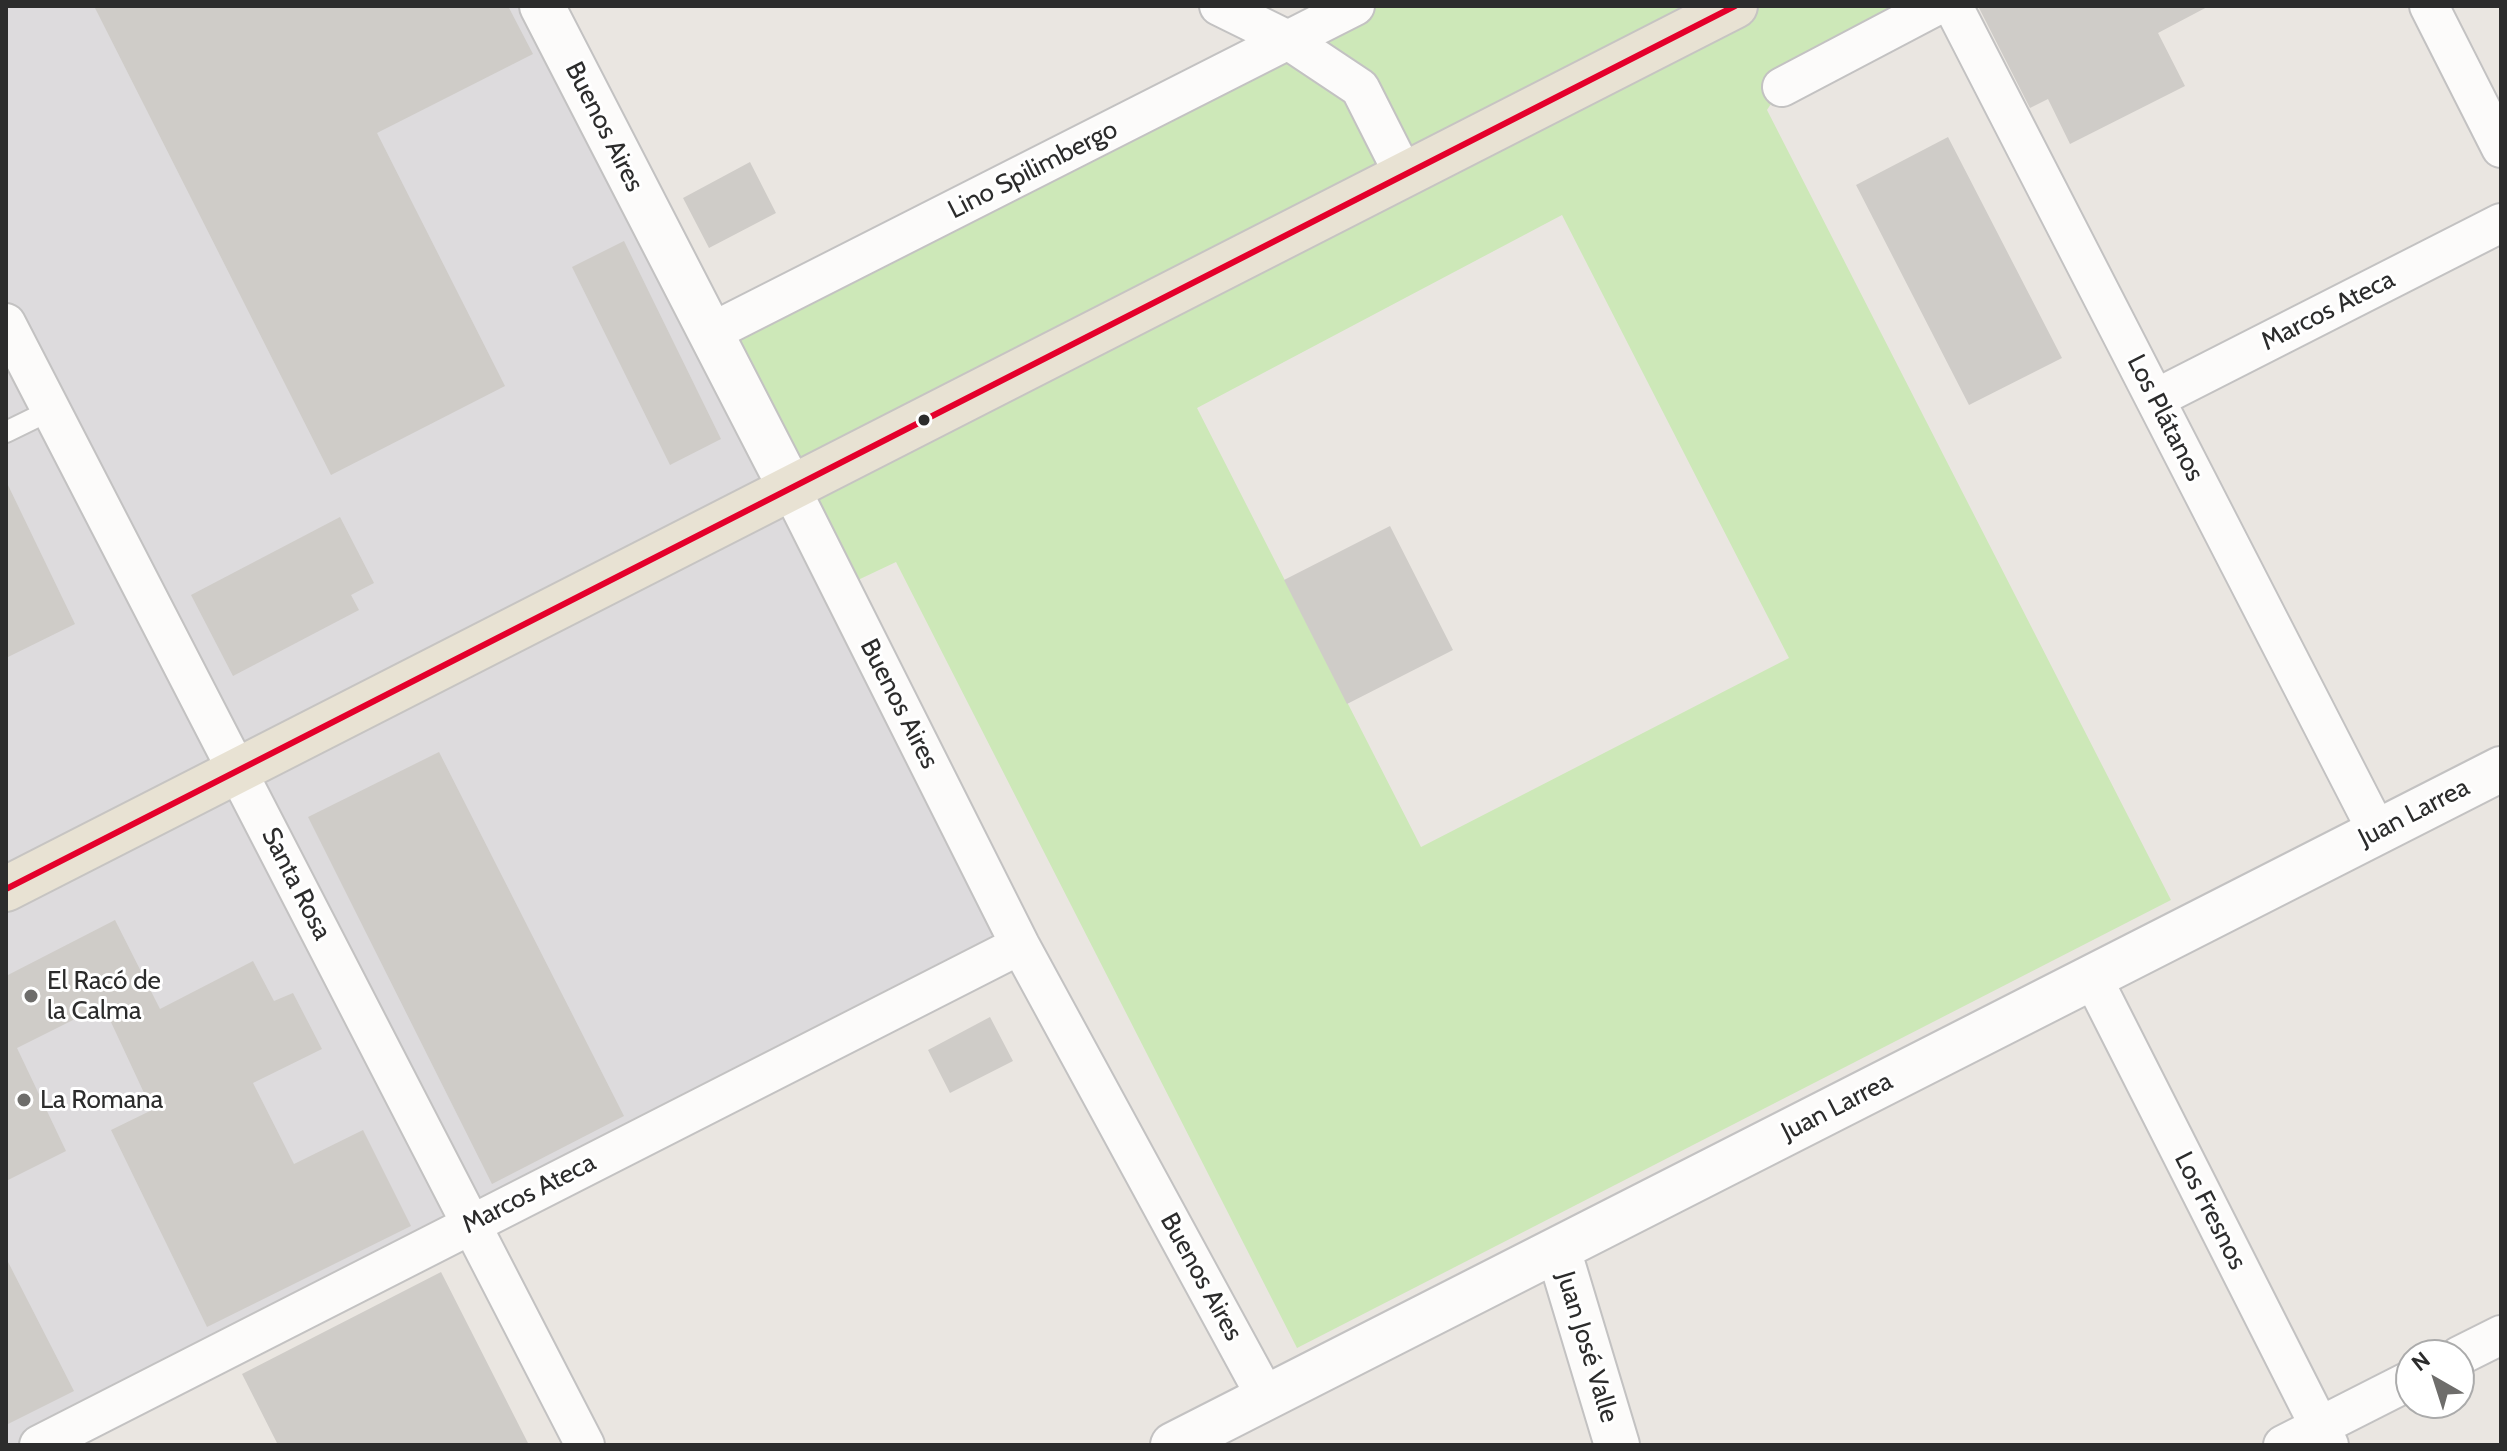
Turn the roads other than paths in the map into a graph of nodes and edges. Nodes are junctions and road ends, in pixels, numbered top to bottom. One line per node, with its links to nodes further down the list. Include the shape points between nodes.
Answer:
1 (542, 6): 14 (street, Buenos Aires)
2 (1219, 6): 8 (street)
3 (1355, 6): 8 (street, Lino Spilimbergo)
4 (1735, 6): 11 (main road)
5 (1936, 6): 9 (street)
6 (1953, 6): 15 (street, Los Plátanos)
7 (2429, 6): 10 (street)
8 (1288, 40): 11 (street, via 1360,88); 14 (street, Lino Spilimbergo)
9 (1782, 87)
10 (2501, 148)
11 (1404, 175): 18 (main road)
12 (2501, 223): 15 (street, Marcos Ateca)
13 (6, 323): 16 (street, Santa Rosa)
14 (710, 333): 18 (street, Buenos Aires)
15 (2155, 399): 21 (street, Los Plátanos)
16 (51, 410): 17 (lane); 20 (street, Santa Rosa)
17 (6, 432)
18 (791, 489): 20 (main road); 23 (street, Buenos Aires)
19 (2501, 769): 21 (street, Juan Larrea)
20 (238, 771): 22 (main road); 25 (street, Santa Rosa)
21 (2377, 831): 24 (street, Juan Larrea)
22 (6, 889)
23 (1020, 945): 25 (street, Marcos Ateca); 30 (street, Buenos Aires)
24 (2092, 977): 26 (street, Juan Larrea); 31 (street, Los Fresnos)
25 (471, 1224): 32 (street, Marcos Ateca); 33 (street, Santa Rosa)
26 (1558, 1249): 30 (street, Juan Larrea); 35 (street, Juan José Valle)
27 (2501, 1335): 28 (street)
28 (2475, 1348)
29 (2395, 1390): 31 (street)
30 (1266, 1397): 34 (street, Juan Larrea)
31 (2325, 1436): 36 (street)
32 (39, 1445)
33 (585, 1445)
34 (1174, 1445)
35 (1617, 1445)
36 (2283, 1445)

